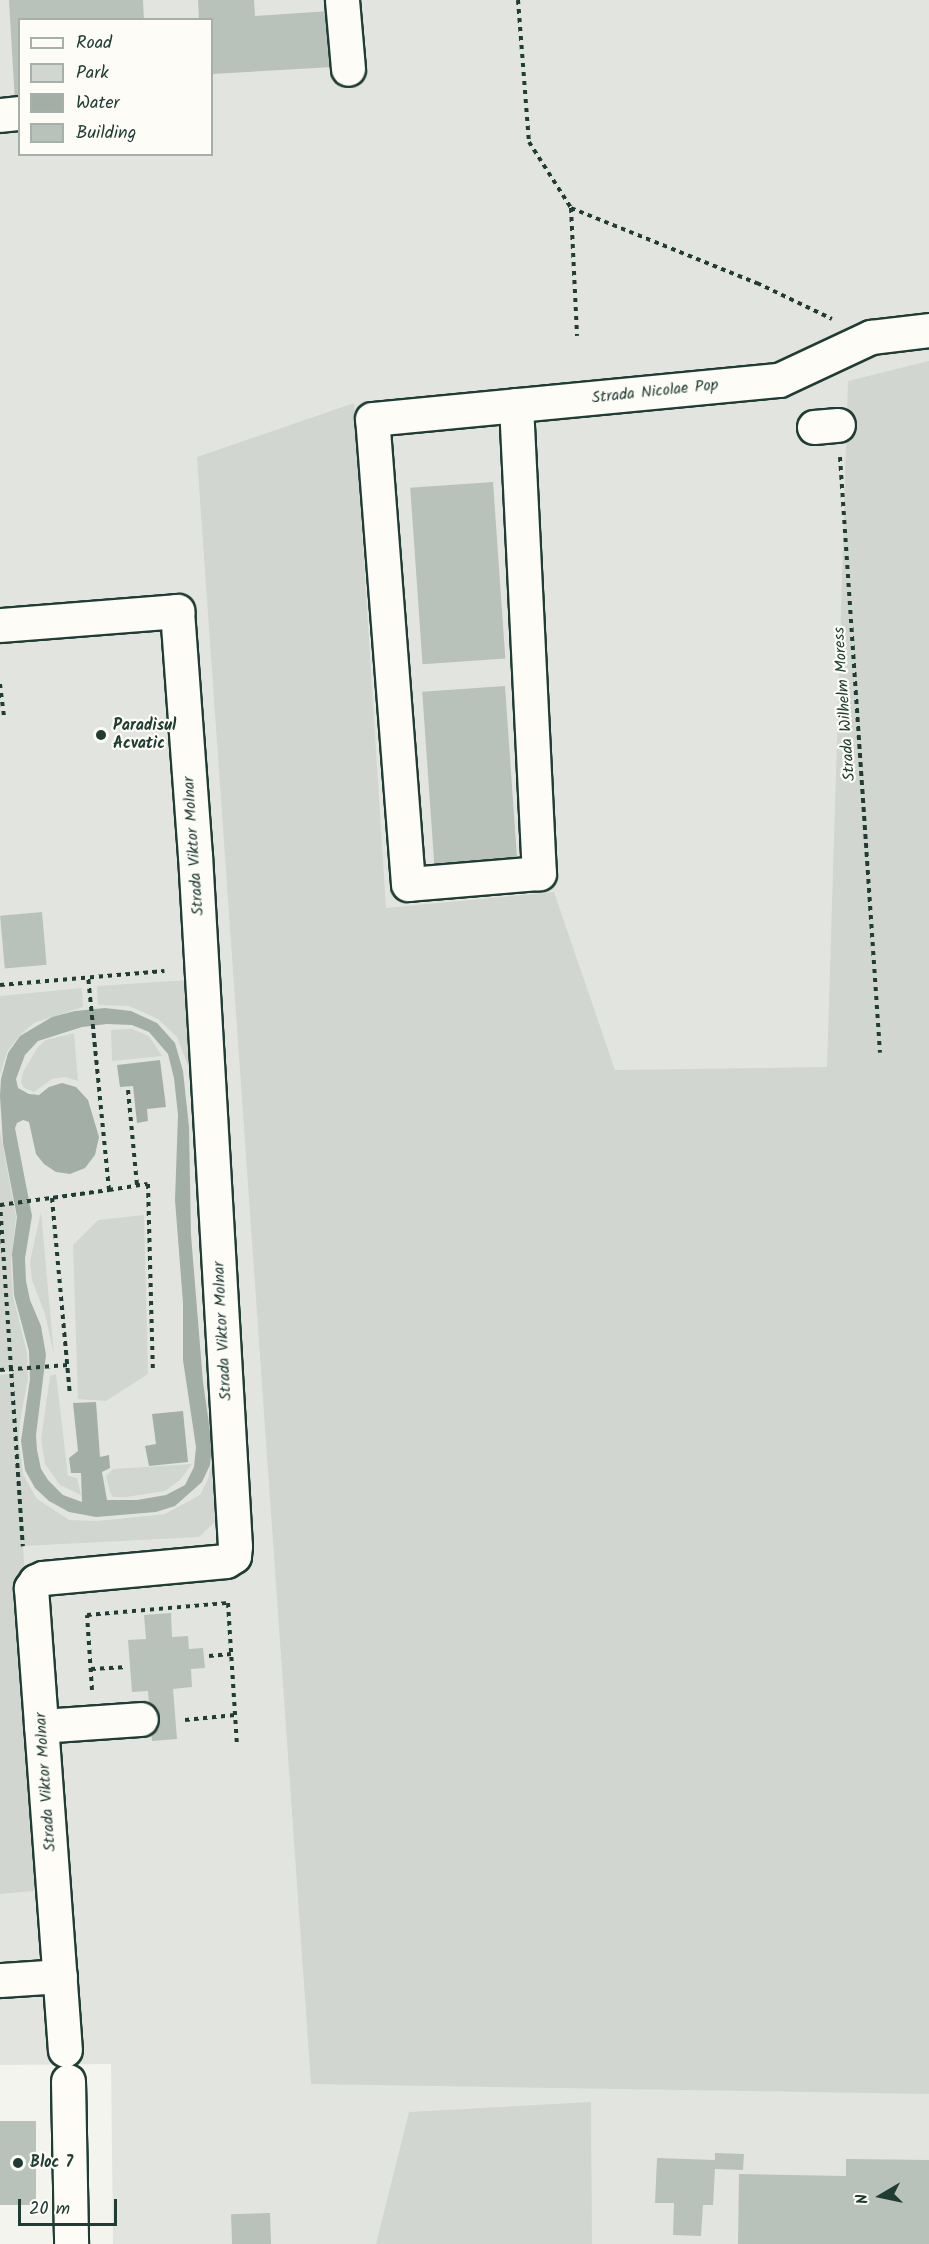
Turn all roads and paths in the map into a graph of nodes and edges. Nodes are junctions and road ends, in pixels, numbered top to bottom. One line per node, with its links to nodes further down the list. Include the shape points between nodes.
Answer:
1 (342, 0): 3 (street)
2 (518, 0): 6 (path, via 529,142)
3 (348, 69)
4 (18, 113): 5 (street)
5 (0, 115)
6 (571, 208): 8 (path); 9 (path, via 757,283)
7 (929, 330): 9 (street, Strada Nicolae Pop)
8 (577, 336)
9 (870, 337): 10 (street, Strada Nicolae Pop, via 779,380)
10 (520, 405): 10 (street, Strada Nicolae Pop, via 372,419 408,884 539,873); 12 (street)
11 (826, 426): 19 (path, Strada Wilhelm Moress)
12 (529, 447)
13 (0, 625): 39 (street, Strada Viktor Molnar, via 177,611 235,1546 234,1556 226,1561 36,1581 31,1588)
14 (0, 684): 15 (path)
15 (4, 716)
16 (164, 971): 17 (path)
17 (88, 977): 18 (path); 22 (path)
18 (0, 985)
19 (880, 1053)
20 (128, 1090): 21 (path)
21 (137, 1186): 22 (path); 28 (path, via 148,1184)
22 (109, 1190): 23 (path)
23 (52, 1198): 24 (path); 25 (path)
24 (1, 1204): 27 (path)
25 (68, 1365): 27 (path); 29 (path)
26 (0, 1370): 27 (path)
27 (14, 1370): 30 (path)
28 (153, 1372)
29 (70, 1394)
30 (23, 1546)
31 (231, 1654): 32 (path); 34 (path, via 228,1603 87,1615); 35 (path)
32 (209, 1656)
33 (124, 1667): 34 (path)
34 (91, 1669): 38 (path)
35 (235, 1715): 37 (path); 40 (path)
36 (141, 1719): 38 (street)
37 (185, 1720)
38 (94, 1723): 39 (street)
39 (41, 1726): 41 (street, Strada Viktor Molnar)
40 (237, 1746)
41 (60, 1976): 42 (street); 43 (street, Strada Viktor Molnar, via 67,2066)
42 (0, 1980)
43 (70, 2244)

